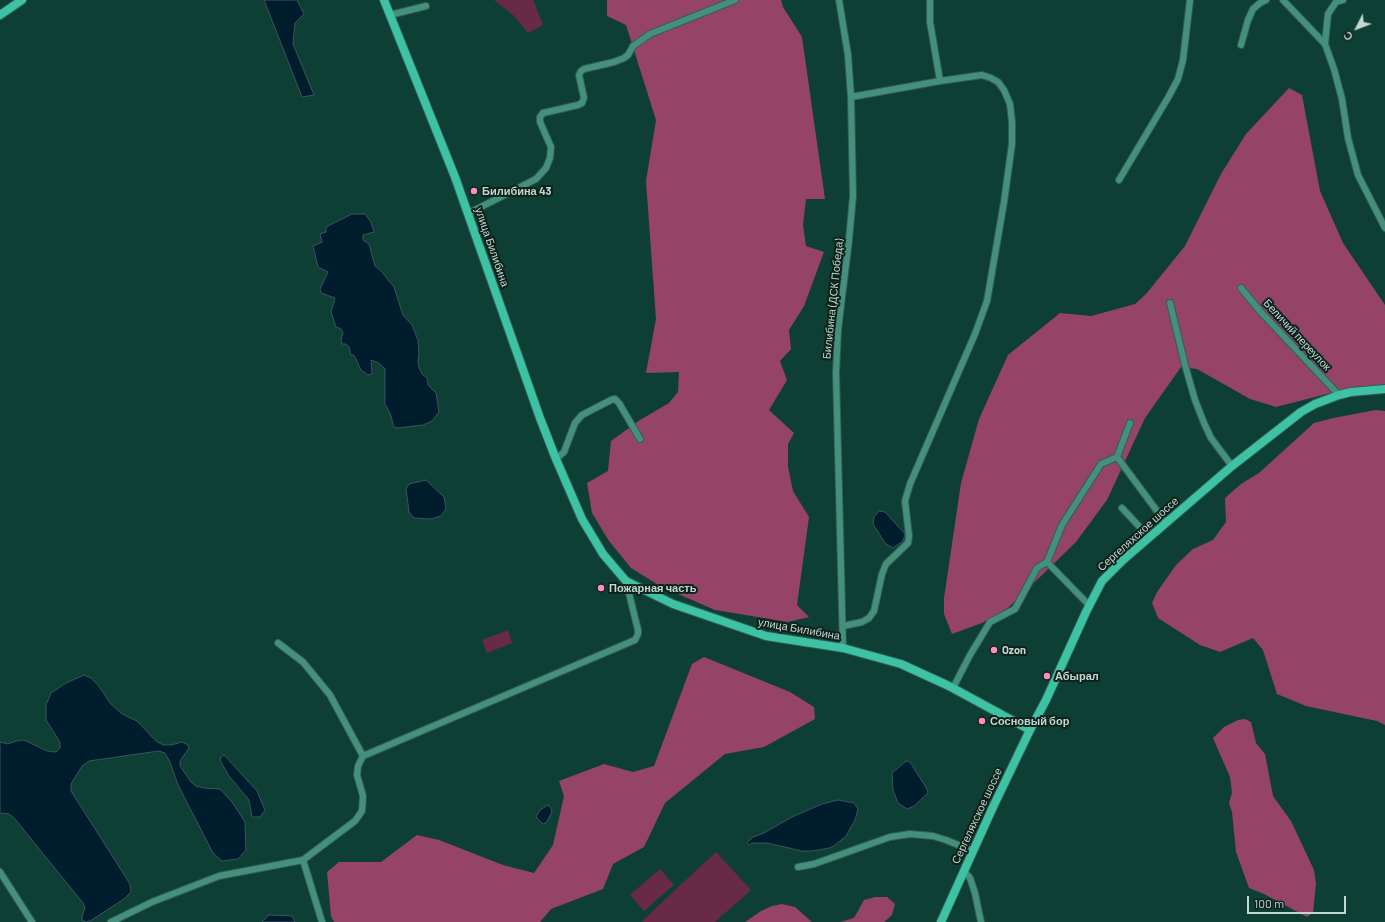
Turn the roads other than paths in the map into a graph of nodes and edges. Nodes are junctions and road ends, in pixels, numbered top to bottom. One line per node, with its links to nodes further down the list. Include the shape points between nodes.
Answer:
1 (22, 0): 12 (main road)
2 (384, 0): 13 (main road, улица Билибина)
3 (735, 0): 19 (street, via 650,34 638,42 624,58 581,71 579,75 584,98 582,103 543,113 540,117 550,147 550,158 546,168 536,179)
4 (839, 0): 17 (street, Билибина (ДСК Победа), via 848,55)
5 (930, 0): 16 (street, via 930,22)
6 (1190, 0): 18 (street, via 1183,60 1178,79)
7 (1266, 0): 15 (street, via 1253,9)
8 (1283, 0): 14 (street)
9 (1344, 0): 10 (street)
10 (1336, 1): 14 (street, via 1328,14)
11 (426, 6): 13 (street)
12 (0, 15)
13 (390, 15): 19 (main road, улица Билибина)
14 (1325, 44): 20 (street, via 1342,99 1348,138 1358,175)
15 (1241, 45)
16 (940, 81): 17 (street); 36 (street, via 982,75 998,82 1010,104 1012,144 995,262 987,302 975,334 910,484 905,501 908,543 886,564 874,610 869,618)
17 (851, 97): 36 (street, Билибина (ДСК Победа), via 853,196 838,330 836,373)
18 (1119, 180)
19 (468, 213): 28 (main road, улица Билибина)
20 (1385, 228)
21 (1241, 288): 24 (street, Беличий переулок)
22 (1170, 303): 29 (street, via 1185,365 1204,423)
23 (1385, 389): 24 (main road, Сергеляхское шоссе)
24 (1339, 395): 29 (main road, Сергеляхское шоссе, via 1301,412)
25 (1130, 423): 27 (street)
26 (640, 439): 28 (street, via 615,399 582,415 575,423 564,452)
27 (1117, 457): 31 (street); 33 (street, via 1102,464 1062,525)
28 (556, 459): 34 (main road, улица Билибина, via 582,519 603,554)
29 (1232, 466): 31 (main road, Сергеляхское шоссе)
30 (1122, 508): 32 (street)
31 (1166, 523): 32 (main road, Сергеляхское шоссе)
32 (1149, 537): 35 (main road, Сергеляхское шоссе, via 1102,581)
33 (1047, 562): 35 (street); 39 (street, via 1036,568 1015,609 990,622)
34 (626, 581): 38 (main road, улица Билибина, via 673,604 766,636); 41 (street, via 638,630 635,640)
35 (1089, 605): 40 (main road, Сергеляхское шоссе)
36 (843, 626): 38 (street, Билибина (ДСК Победа))
37 (278, 643): 41 (street, via 303,662 330,696)
38 (843, 648): 39 (main road, улица Билибина, via 901,664)
39 (953, 688): 40 (main road, улица Билибина)
40 (1030, 730): 42 (main road, Сергеляхское шоссе)
41 (363, 756): 43 (street, via 357,775 363,796 362,811 355,821)
42 (973, 851): 44 (street, via 933,836 910,834 890,837 814,864); 45 (main road, Сергеляхское шоссе)
43 (303, 860): 48 (street, via 219,876 152,902); 49 (street)
44 (798, 867)
45 (964, 871): 50 (main road, Сергеляхское шоссе); 51 (street, via 970,878 976,894)
46 (0, 872): 47 (street)
47 (32, 922)
48 (111, 922)
49 (322, 922)
50 (941, 922)
51 (981, 922)

